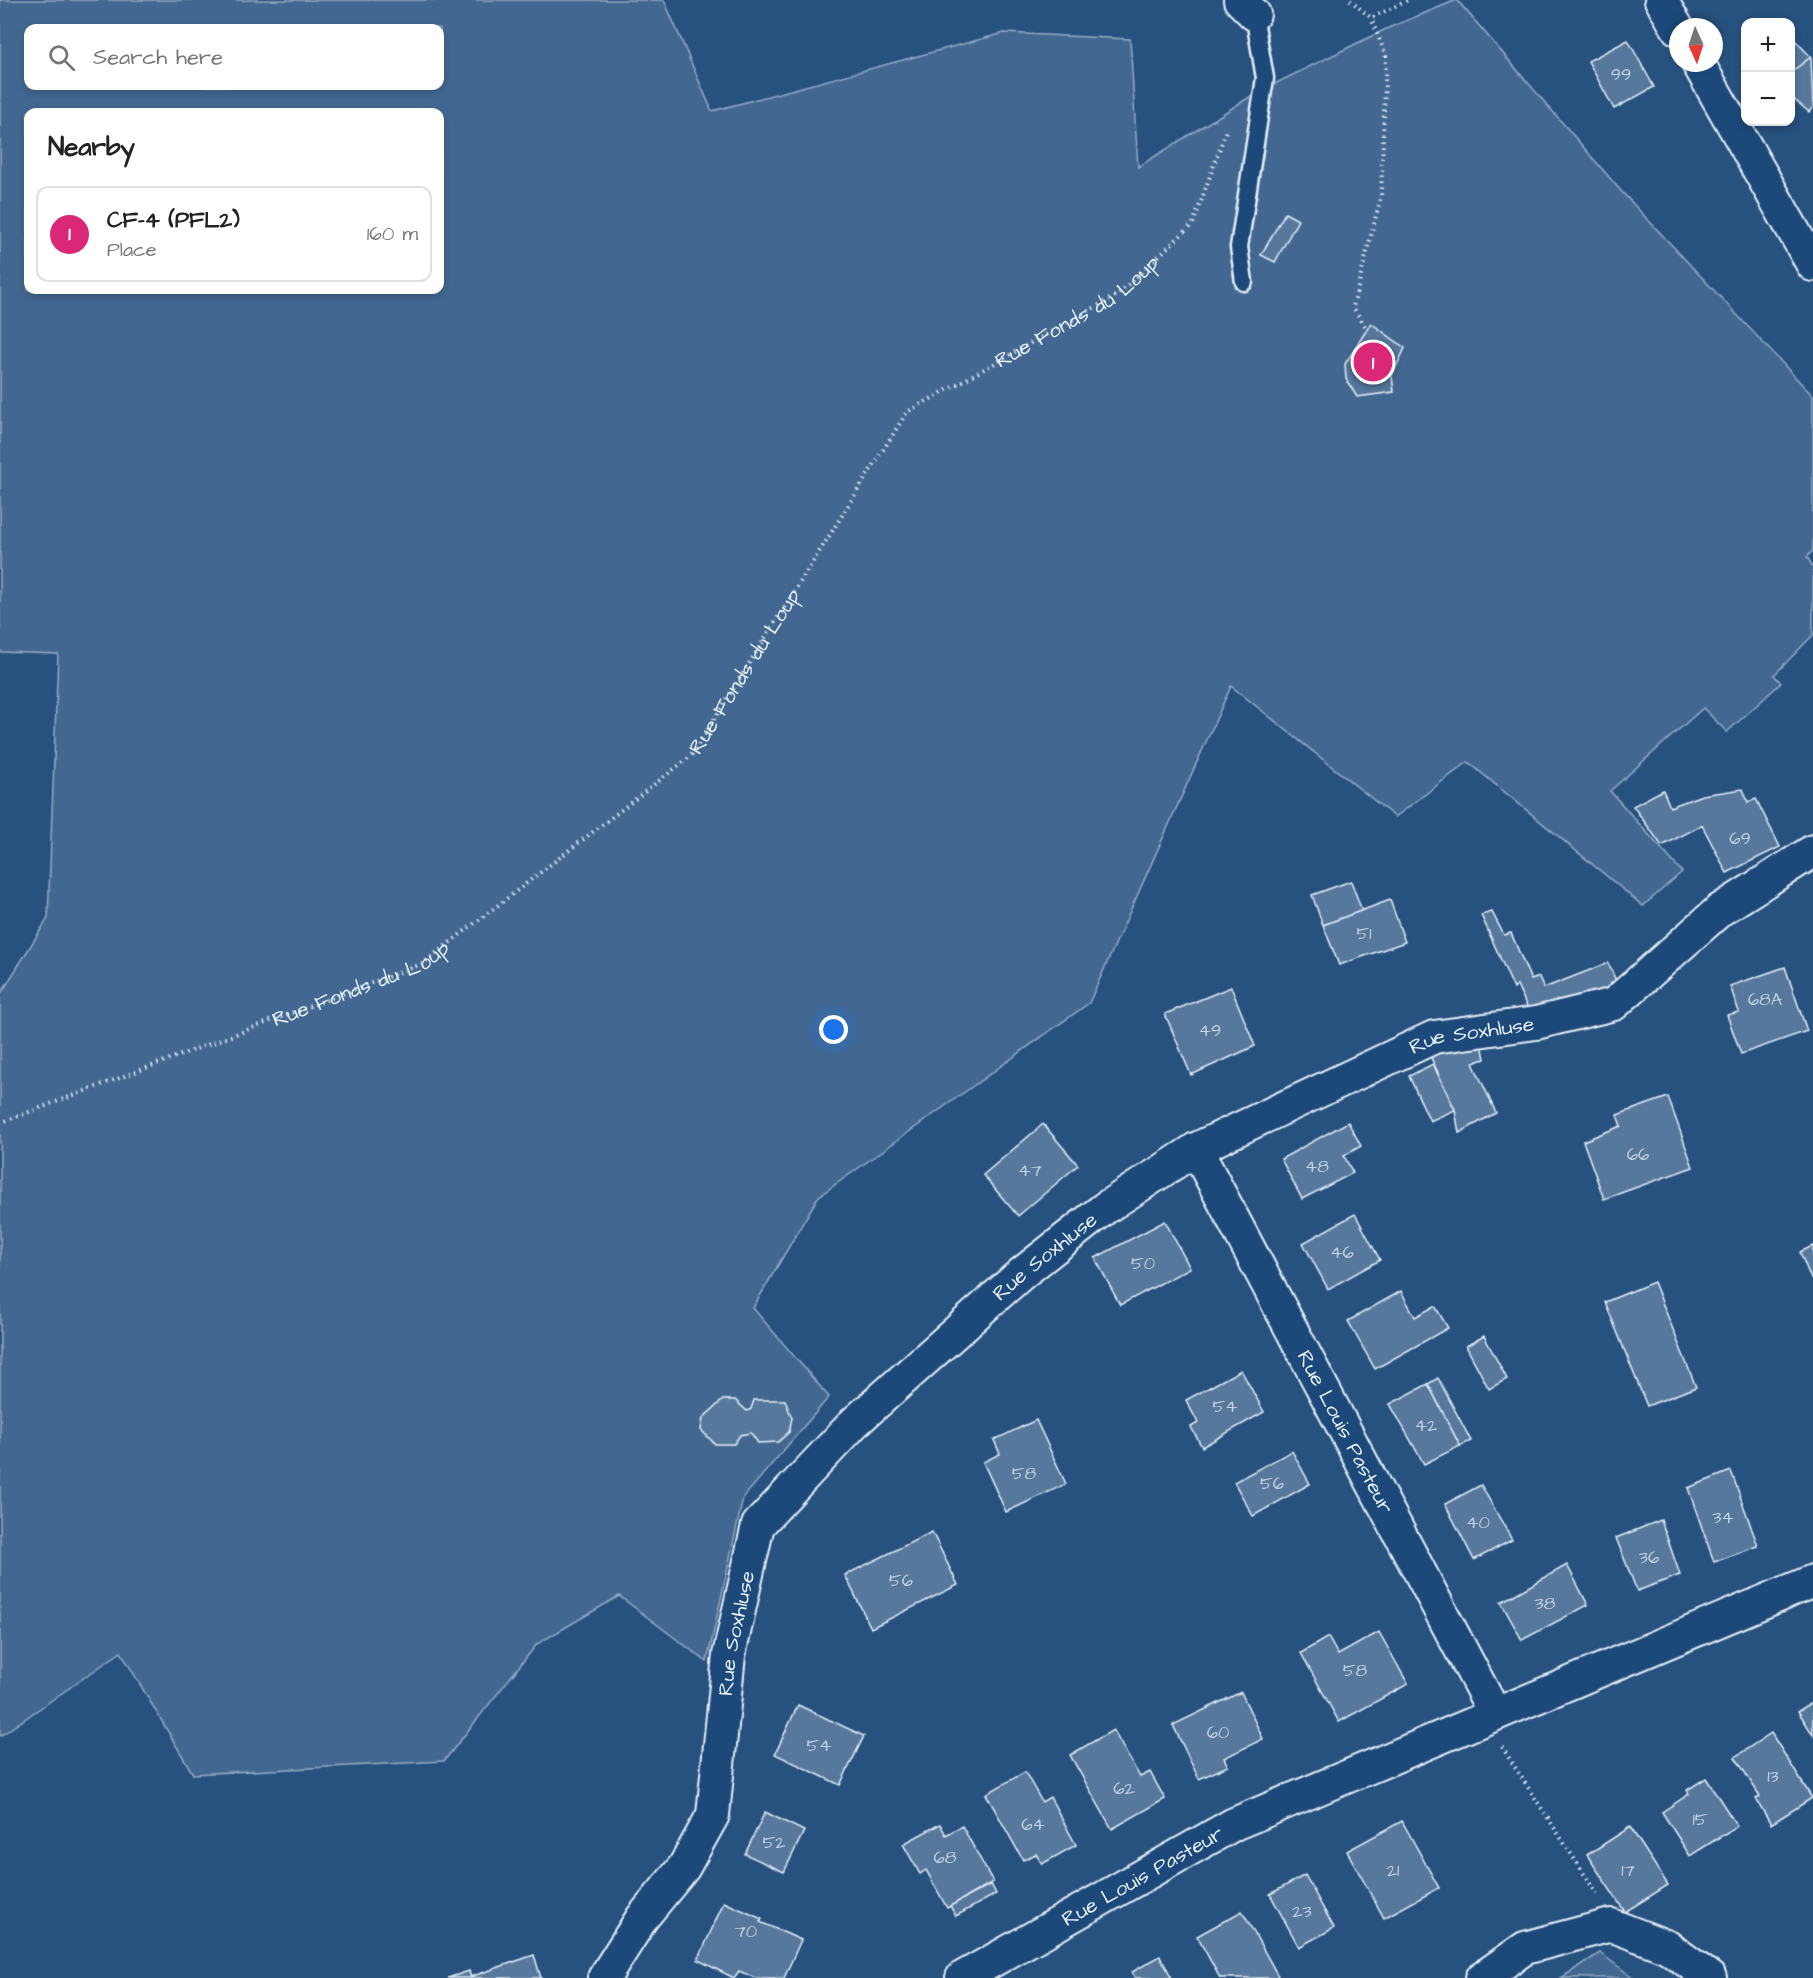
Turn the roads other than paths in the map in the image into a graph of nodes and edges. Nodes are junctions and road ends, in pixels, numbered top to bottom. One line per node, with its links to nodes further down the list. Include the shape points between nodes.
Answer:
1 (1661, 0): 3 (street)
2 (1247, 7): 6 (lane, via 1265,78 1239,247)
3 (1672, 18)
4 (1703, 72): 5 (street)
5 (1813, 265)
6 (1244, 282)
7 (1813, 851): 8 (street, Rue Soxhluse, via 1719,910 1614,1004 1536,1023 1434,1037)
8 (1196, 1149): 10 (street, Rue Louis Pasteur); 11 (street, Rue Soxhluse, via 1105,1208 1021,1274 854,1423 758,1526 729,1655 713,1815 684,1867 642,1918)
9 (1813, 1581): 10 (street, Rue Louis Pasteur)
10 (1489, 1716): 12 (street, Rue Louis Pasteur, via 1234,1824)
11 (604, 1978)
12 (962, 1978)
13 (1482, 1978): 14 (street, via 1525,1948 1611,1925 1668,1947)
14 (1710, 1978)

